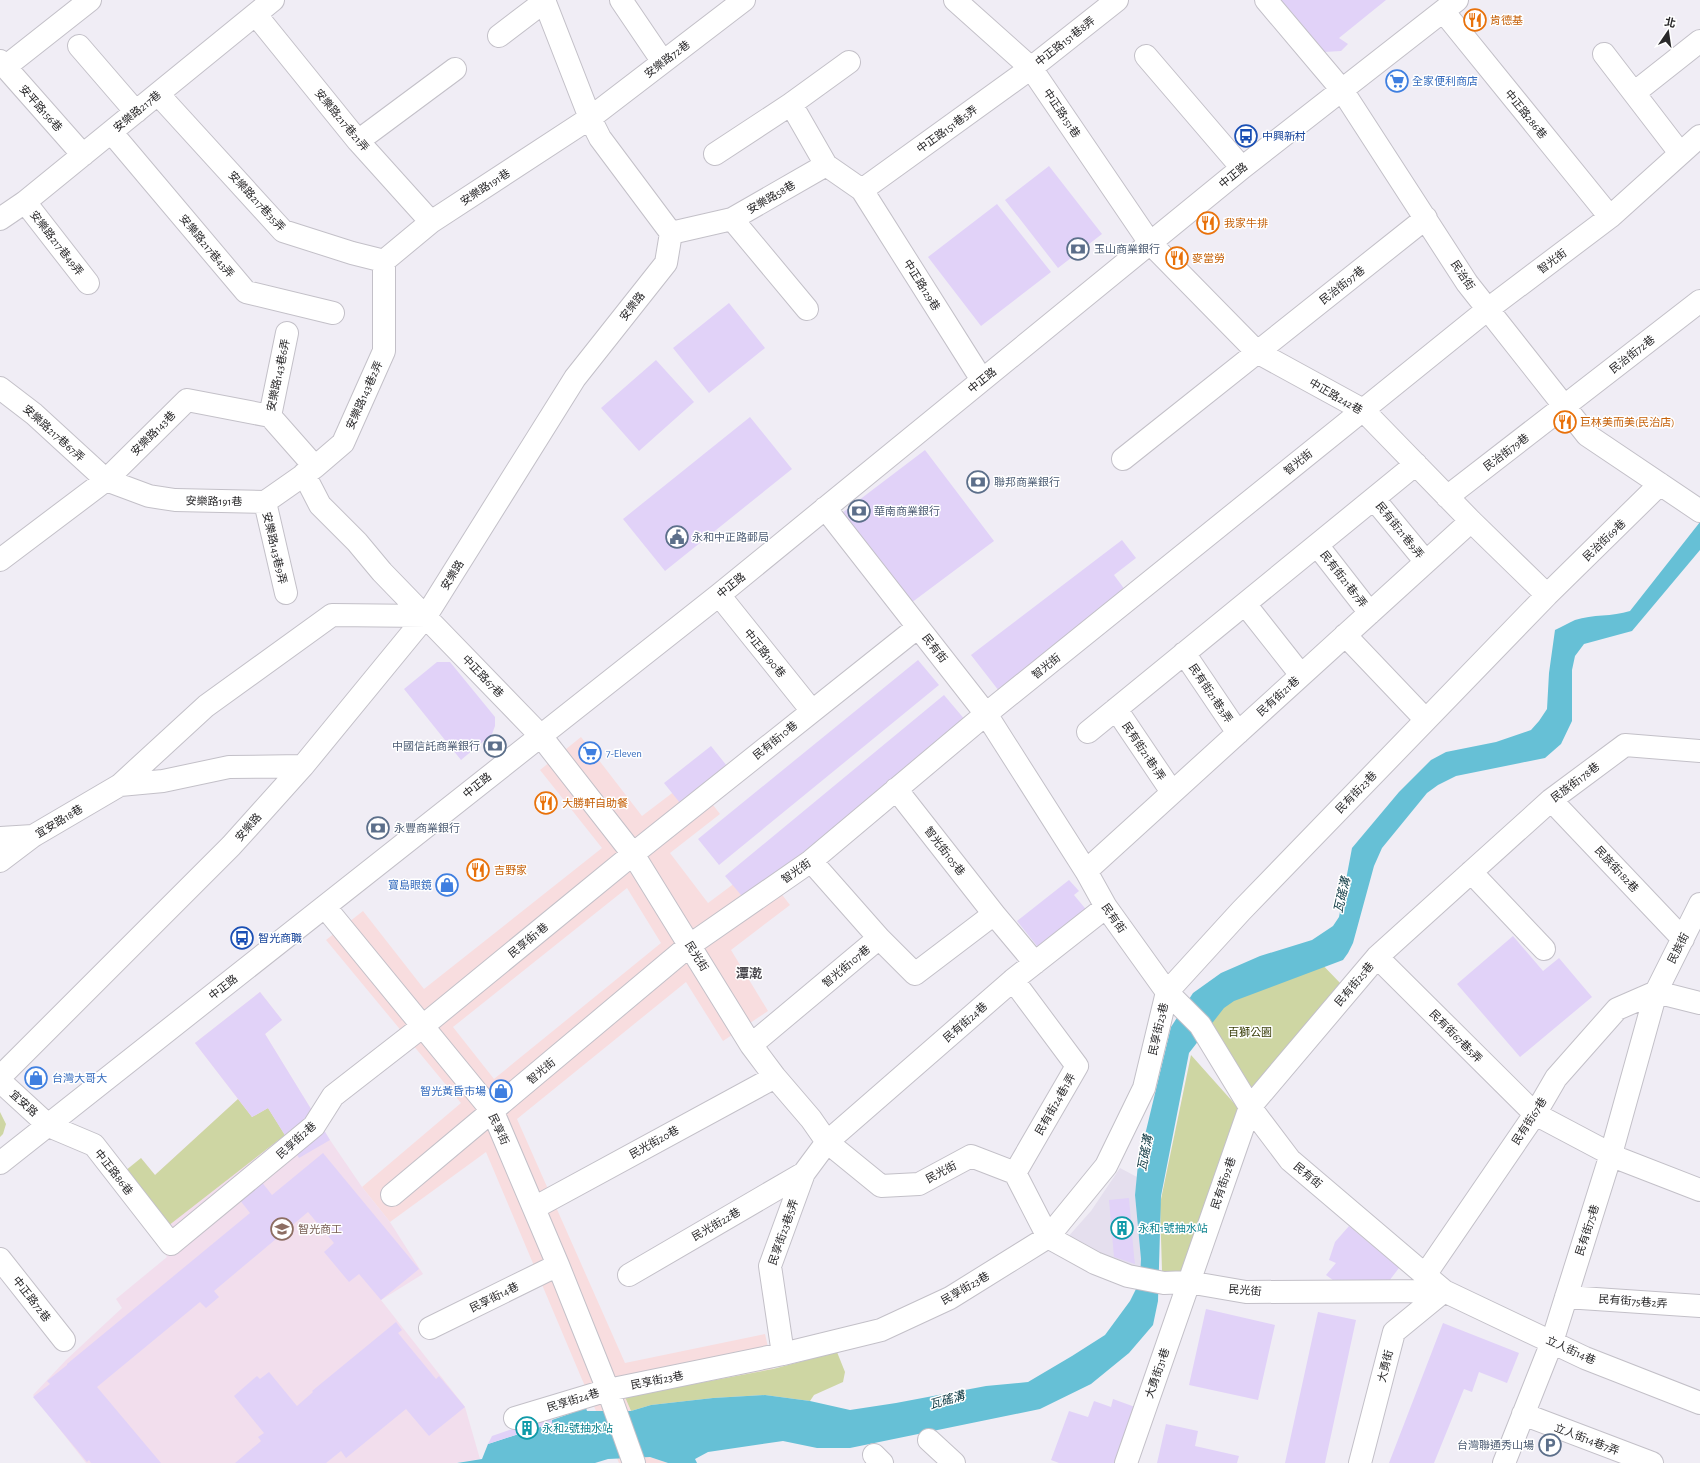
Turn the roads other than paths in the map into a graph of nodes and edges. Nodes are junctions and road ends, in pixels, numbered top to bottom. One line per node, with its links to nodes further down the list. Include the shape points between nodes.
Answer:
1 (90, 0): 17 (street)
2 (544, 0): 10 (street); 25 (street)
3 (621, 0): 15 (street)
4 (744, 0): 15 (street, 安樂路72巷)
5 (955, 0): 19 (street, 中正路151巷)
6 (1117, 0): 19 (street, 中正路151巷8弄)
7 (1266, 0): 20 (street, 民治街)
8 (266, 5): 22 (street, 安樂路217巷); 28 (street, 安樂路217巷21弄)
9 (1450, 6): 20 (street, 中正路); 36 (street, 中正路286巷)
10 (499, 36)
11 (1700, 41): 21 (street)
12 (78, 46): 24 (street)
13 (1604, 54): 21 (street)
14 (1146, 56): 33 (street)
15 (663, 62): 25 (street, 安樂路72巷)
16 (849, 62): 23 (street)
17 (3, 64): 31 (street, 安平路156巷)
18 (455, 68): 28 (street)
19 (1031, 68): 34 (street, 中正路151巷5弄); 42 (street, 中正路151巷)
20 (1342, 90): 33 (street, 中正路); 37 (street, 民治街)
21 (1634, 93): 29 (street)
22 (158, 94): 24 (street, 安樂路217巷); 43 (street, 安樂路217巷35弄, via 283,231 352,253)
23 (791, 104): 30 (street); 32 (street)
24 (136, 112): 26 (street, 安樂路217巷)
25 (590, 118): 40 (street, 安樂路191巷); 41 (street, via 600,138)
26 (111, 132): 31 (street, 安樂路217巷); 48 (street, 安樂路217巷43弄, via 246,292)
27 (1700, 136): 29 (street, 智光街)
28 (358, 141): 40 (street, 安樂路217巷21弄)
29 (1680, 152): 36 (street, 智光街)
30 (715, 154)
31 (83, 155): 35 (street, 安樂路217巷)
32 (826, 165): 34 (street); 39 (street, 安樂路58巷)
33 (1242, 168): 42 (street, 中正路)
34 (862, 190): 51 (street, 中正路129巷)
35 (26, 202): 38 (street, 安樂路217巷); 44 (street, 安樂路217巷49弄)
36 (1610, 217): 47 (street, 智光街)
37 (1426, 218): 47 (street, 民治街, via 1467,283); 50 (street, 民治街97巷)
38 (0, 219)
39 (732, 220): 41 (street, 安樂路58巷); 46 (street)
40 (431, 222): 43 (street, 安樂路191巷)
41 (671, 234): 75 (street, 安樂路, via 666,263 575,378)
42 (1150, 243): 50 (street, 中正路242巷); 51 (street, 中正路)
43 (384, 260): 58 (street, 安樂路143巷2弄, via 384,351 343,443)
44 (88, 283)
45 (1700, 301): 53 (street, 民治街72巷)
46 (807, 309)
47 (1488, 309): 53 (street, 民治街); 54 (street, 智光街)
48 (333, 313)
49 (287, 333): 55 (street, 安樂路143巷6弄)
50 (1258, 352): 54 (street, 中正路242巷); 56 (street, 民治街97巷)
51 (982, 380): 64 (street, 中正路)
52 (0, 388): 59 (street, 安樂路217巷67弄, via 34,414)
53 (1565, 407): 60 (street, 民治街, via 1588,436); 61 (street, 民治街79巷)
54 (1363, 410): 57 (street, 中正路242巷); 82 (street, 智光街)
55 (270, 416): 58 (street); 59 (street, 安樂路143巷, via 187,400)
56 (1123, 459)
57 (1416, 464): 61 (street, 中正路242巷); 62 (street)
58 (309, 470): 63 (street); 75 (street, via 320,505)
59 (106, 480): 63 (street, 安樂路191巷, via 149,496 175,500); 68 (street, 安樂路143巷)
60 (1660, 484): 65 (street, 民治街); 72 (street, 民治街69巷)
61 (1447, 497): 66 (street, 中正路242巷)
62 (1374, 498): 67 (street); 69 (street, 民有街21巷9弄)
63 (265, 502): 70 (street, 安樂路143巷9弄)
64 (825, 508): 71 (street, 中正路); 76 (street, 民有街)
65 (1700, 511)
66 (1471, 521): 69 (street, 民有街21巷); 72 (street, 中正路242巷)
67 (1317, 545): 73 (street); 74 (street, 民有街21巷7弄)
68 (0, 560)
69 (1426, 562): 74 (street, 民有街21巷)
70 (286, 593)
71 (719, 595): 81 (street, 中正路190巷); 86 (street, 中正路)
72 (1547, 595): 83 (street, 民有街23巷)
73 (1245, 604): 78 (street); 79 (street)
74 (1370, 612): 77 (street, 民有街21巷)
75 (426, 616): 86 (street, 中正路67巷); 88 (street, 安樂路); 89 (street, via 332,616 206,706)
76 (918, 627): 81 (street, 民有街10巷); 82 (street, 民有街)
77 (1345, 635): 79 (street, 民有街21巷); 83 (street)
78 (1184, 653): 80 (street); 85 (street, 民有街21巷3弄)
79 (1301, 675): 85 (street, 民有街21巷)
80 (1116, 709): 84 (street); 91 (street, 民有街21巷1弄)
81 (812, 711): 95 (street, 民有街10巷)
82 (986, 714): 90 (street, 智光街); 98 (street, 民有街)
83 (1426, 720): 111 (street, 民有街23巷, via 1246,905)
84 (1088, 732)
85 (1238, 733): 91 (street, 民有街21巷)
86 (540, 735): 95 (street, 民光街); 101 (street, 中正路)
87 (1700, 751): 92 (street, 民族街178巷, via 1625,745)
88 (303, 766): 89 (street, via 228,767 163,781); 116 (street, 安樂路, via 231,846)
89 (120, 785): 93 (street, 宜安路18巷)
90 (896, 789): 97 (street, 智光街); 103 (street, 智光街105巷)
91 (1172, 792): 98 (street, 民有街21巷)
92 (1551, 800): 99 (street, 民族街178巷); 105 (street, 民族街182巷)
93 (33, 836): 94 (street); 96 (street, 宜安路18巷)
94 (0, 838)
95 (633, 854): 106 (street, 民光街); 114 (street, 民享街1巷)
96 (0, 861)
97 (811, 861): 104 (street, 智光街107巷); 106 (street, 智光街)
98 (1086, 871): 102 (street, 民有街)
99 (1471, 872): 107 (street); 108 (street, 民有街25巷)
100 (1700, 904): 105 (street, 民族街)
101 (325, 907): 114 (street, 民享街); 122 (street, 中正路)
102 (1106, 908): 109 (street, 民有街24巷); 111 (street, 民有街)
103 (994, 914): 104 (street, via 915,974); 109 (street, 智光街105巷)
104 (879, 938): 115 (street, 智光街107巷)
105 (1683, 939): 112 (street, 民族街)
106 (690, 945): 115 (street, 民光街); 120 (street, 智光街)
107 (1544, 949)
108 (1377, 957): 119 (street, 民有街25巷); 121 (street, 民有街67巷5弄)
109 (1034, 963): 110 (street, 民有街24巷)
110 (1013, 980): 123 (street, 民有街24巷); 127 (street, 民有街24巷1弄, via 1077,1066)
111 (1167, 992): 119 (street, 民有街, via 1200,1025); 132 (street, 民享街23巷, via 1144,1088 1106,1166)
112 (1656, 992): 113 (street); 121 (street, 民有街67巷, via 1617,1009 1556,1078); 124 (street, 民有街75巷)
113 (1700, 1004)
114 (422, 1026): 120 (street, 民享街); 131 (street, 民享街2巷, via 334,1096 314,1126 171,1244)
115 (751, 1045): 117 (street, 民光街)
116 (0, 1077)
117 (775, 1077): 123 (street, 民光街); 130 (street, 民光街20巷)
118 (0, 1081): 122 (street, 宜安路)
119 (1250, 1107): 136 (street, 民有街, via 1290,1160); 137 (street, 民有街92巷)
120 (493, 1112): 129 (street, 智光街); 130 (street, 民享街)
121 (1535, 1114): 124 (street, 民有街67巷5弄); 136 (street, 民有街67巷)
122 (49, 1126): 125 (street, 中正路); 131 (street, 中正路86巷, via 94,1145)
123 (827, 1142): 126 (street, 民享街23巷5弄); 127 (street, 民光街, via 881,1186 919,1184 971,1156)
124 (1612, 1154): 128 (street, 民有街67巷5弄); 139 (street, 民有街75巷)
125 (0, 1163)
126 (804, 1173): 135 (street, 民光街22巷); 144 (street, 民享街23巷5弄, via 770,1266)
127 (1015, 1173): 132 (street)
128 (1700, 1190)
129 (392, 1195)
130 (534, 1208): 134 (street, 民享街)
131 (165, 1237)
132 (1048, 1237): 137 (street, 民光街, via 1095,1263 1128,1276 1164,1283); 144 (street, 民享街23巷, via 950,1298 882,1330)
133 (0, 1259): 142 (street, 中正路72巷)
134 (558, 1265): 141 (street, 民享街14巷); 145 (street, 民享街)
135 (629, 1275)
136 (1425, 1275): 138 (street, 民有街)
137 (1188, 1282): 138 (street, 民光街, via 1246,1292); 152 (street, 大勇街31巷)
138 (1444, 1291): 143 (street, 立人街14巷); 153 (street, 大勇街, via 1394,1332)
139 (1566, 1297): 140 (street, 民有街75巷2弄); 143 (street, 民有街75巷)
140 (1700, 1306)
141 (430, 1328)
142 (64, 1340)
143 (1552, 1342): 146 (street, 立人街14巷); 147 (street, 民有街75巷)
144 (783, 1354): 145 (street, 民享街23巷)
145 (608, 1390): 148 (street, 民享街24巷); 150 (street, 民享街)
146 (1700, 1403)
147 (1523, 1414): 154 (street, 民有街75巷); 155 (street, 立人街14巷7弄)
148 (515, 1418)
149 (929, 1440): 151 (street)
150 (634, 1463)
151 (954, 1463)
152 (1126, 1463)
153 (1360, 1463)
154 (1504, 1463)
155 (1652, 1463)

